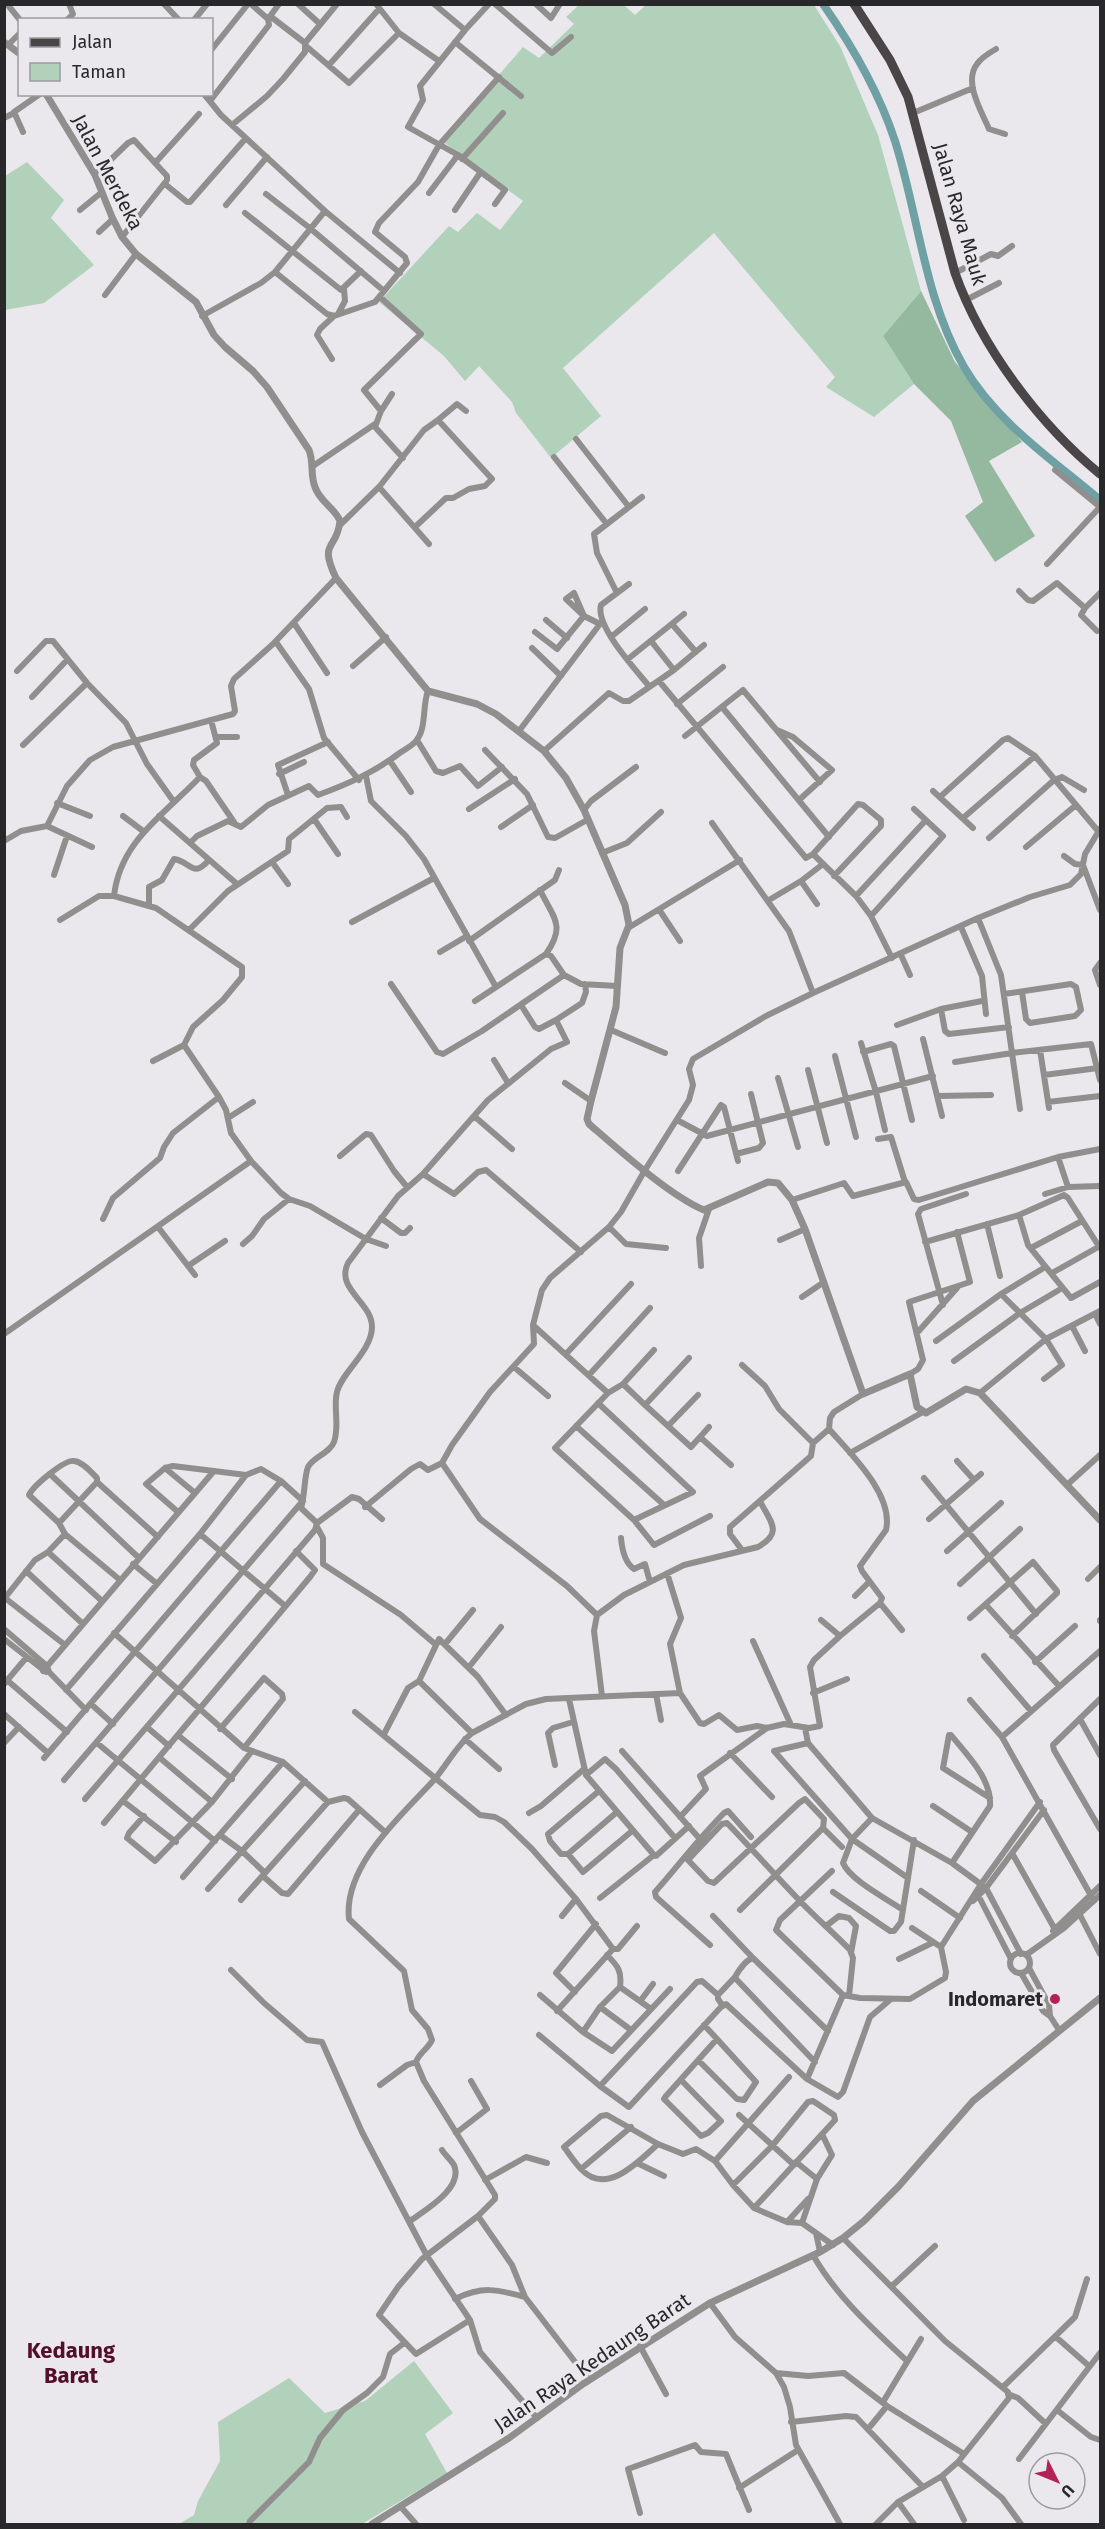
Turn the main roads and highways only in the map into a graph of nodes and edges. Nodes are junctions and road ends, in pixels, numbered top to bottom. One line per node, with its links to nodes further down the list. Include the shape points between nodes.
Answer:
1 (854, 4): 2 (main road, Jalan Raya Mauk, via 890,60 914,113 955,273 966,300 1002,366 1029,402)
2 (1101, 474)

